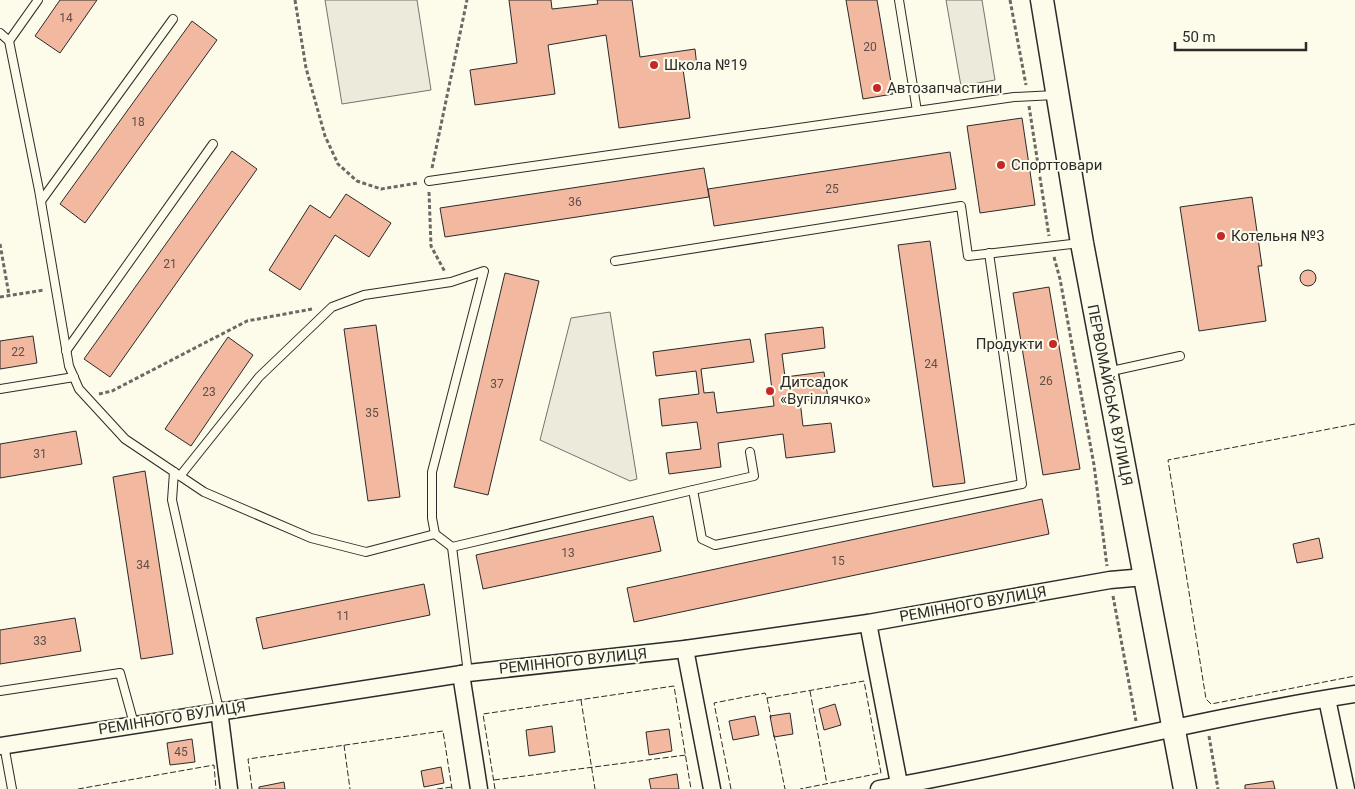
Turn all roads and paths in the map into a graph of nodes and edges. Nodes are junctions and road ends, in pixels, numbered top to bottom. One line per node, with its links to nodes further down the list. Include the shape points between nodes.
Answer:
1 (38, 0): 9 (lane)
2 (295, 0): 14 (path, via 306,68 325,136 338,164 357,181 381,189)
3 (467, 0): 14 (path)
4 (900, 0): 12 (lane)
5 (1010, 0): 11 (path)
6 (1042, 0): 10 (main road, ПЕРВОМАЙСЬКА ВУЛИЦЯ)
7 (173, 19): 15 (lane)
8 (0, 34): 9 (lane)
9 (9, 40): 15 (lane)
10 (1057, 95): 11 (lane); 16 (main road, ПЕРВОМАЙСЬКА ВУЛИЦЯ)
11 (1028, 97): 12 (lane); 18 (path)
12 (916, 111): 14 (lane)
13 (213, 144): 26 (lane)
14 (429, 181): 21 (path, via 431,246)
15 (41, 201): 22 (lane)
16 (1082, 243): 18 (lane); 28 (main road, ПЕРВОМАЙСЬКА ВУЛИЦЯ)
17 (0, 244): 23 (path)
18 (1050, 246): 19 (lane); 38 (path, via 1060,279 1094,465)
19 (989, 254): 20 (lane, via 968,256 961,206); 34 (lane, via 1022,484 716,545 702,539)
20 (615, 260)
21 (451, 282): 25 (lane, via 364,295); 35 (lane, via 484,271 432,472)
22 (56, 290): 23 (path); 26 (lane)
23 (9, 295): 24 (path)
24 (0, 297)
25 (332, 307): 31 (path, via 247,321 112,391); 33 (lane, via 259,377)
26 (66, 351): 29 (lane)
27 (1180, 356): 28 (lane)
28 (1105, 372): 37 (main road, ПЕРВОМАЙСЬКА ВУЛИЦЯ)
29 (74, 377): 30 (lane); 31 (lane)
30 (0, 389)
31 (86, 396): 33 (lane, via 125,439)
32 (750, 452): 34 (lane, via 754,476)
33 (177, 474): 35 (lane, via 204,492 311,538 366,552); 45 (lane, via 172,500)
34 (693, 490): 36 (lane)
35 (435, 534): 36 (lane)
36 (452, 547): 41 (lane)
37 (1145, 577): 38 (street, РЕМІННОГО ВУЛИЦЯ); 48 (main road, ПЕРВОМАЙСЬКА ВУЛИЦЯ)
38 (1110, 580): 39 (street, РЕМІННОГО ВУЛИЦЯ); 49 (path)
39 (868, 622): 40 (street, РЕМІННОГО ВУЛИЦЯ); 51 (street)
40 (685, 649): 41 (street, РЕМІННОГО ВУЛИЦЯ); 55 (street)
41 (465, 674): 45 (street, РЕМІННОГО ВУЛИЦЯ); 54 (street)
42 (0, 691): 47 (lane, via 120,672)
43 (1355, 694): 44 (street)
44 (1327, 698): 46 (street); 59 (street)
45 (219, 710): 47 (street, РЕМІННОГО ВУЛИЦЯ); 53 (street)
46 (1206, 721): 48 (street); 58 (path)
47 (134, 724): 50 (street, РЕМІННОГО ВУЛИЦЯ)
48 (1173, 729): 49 (street); 57 (main road, ПЕРВОМАЙСЬКА ВУЛИЦЯ)
49 (1139, 737): 51 (street)
50 (2, 745): 52 (lane)
51 (899, 787): 56 (street)
52 (12, 789)
53 (229, 789)
54 (479, 789)
55 (712, 789)
56 (879, 789)
57 (1185, 789)
58 (1218, 789)
59 (1346, 789)

